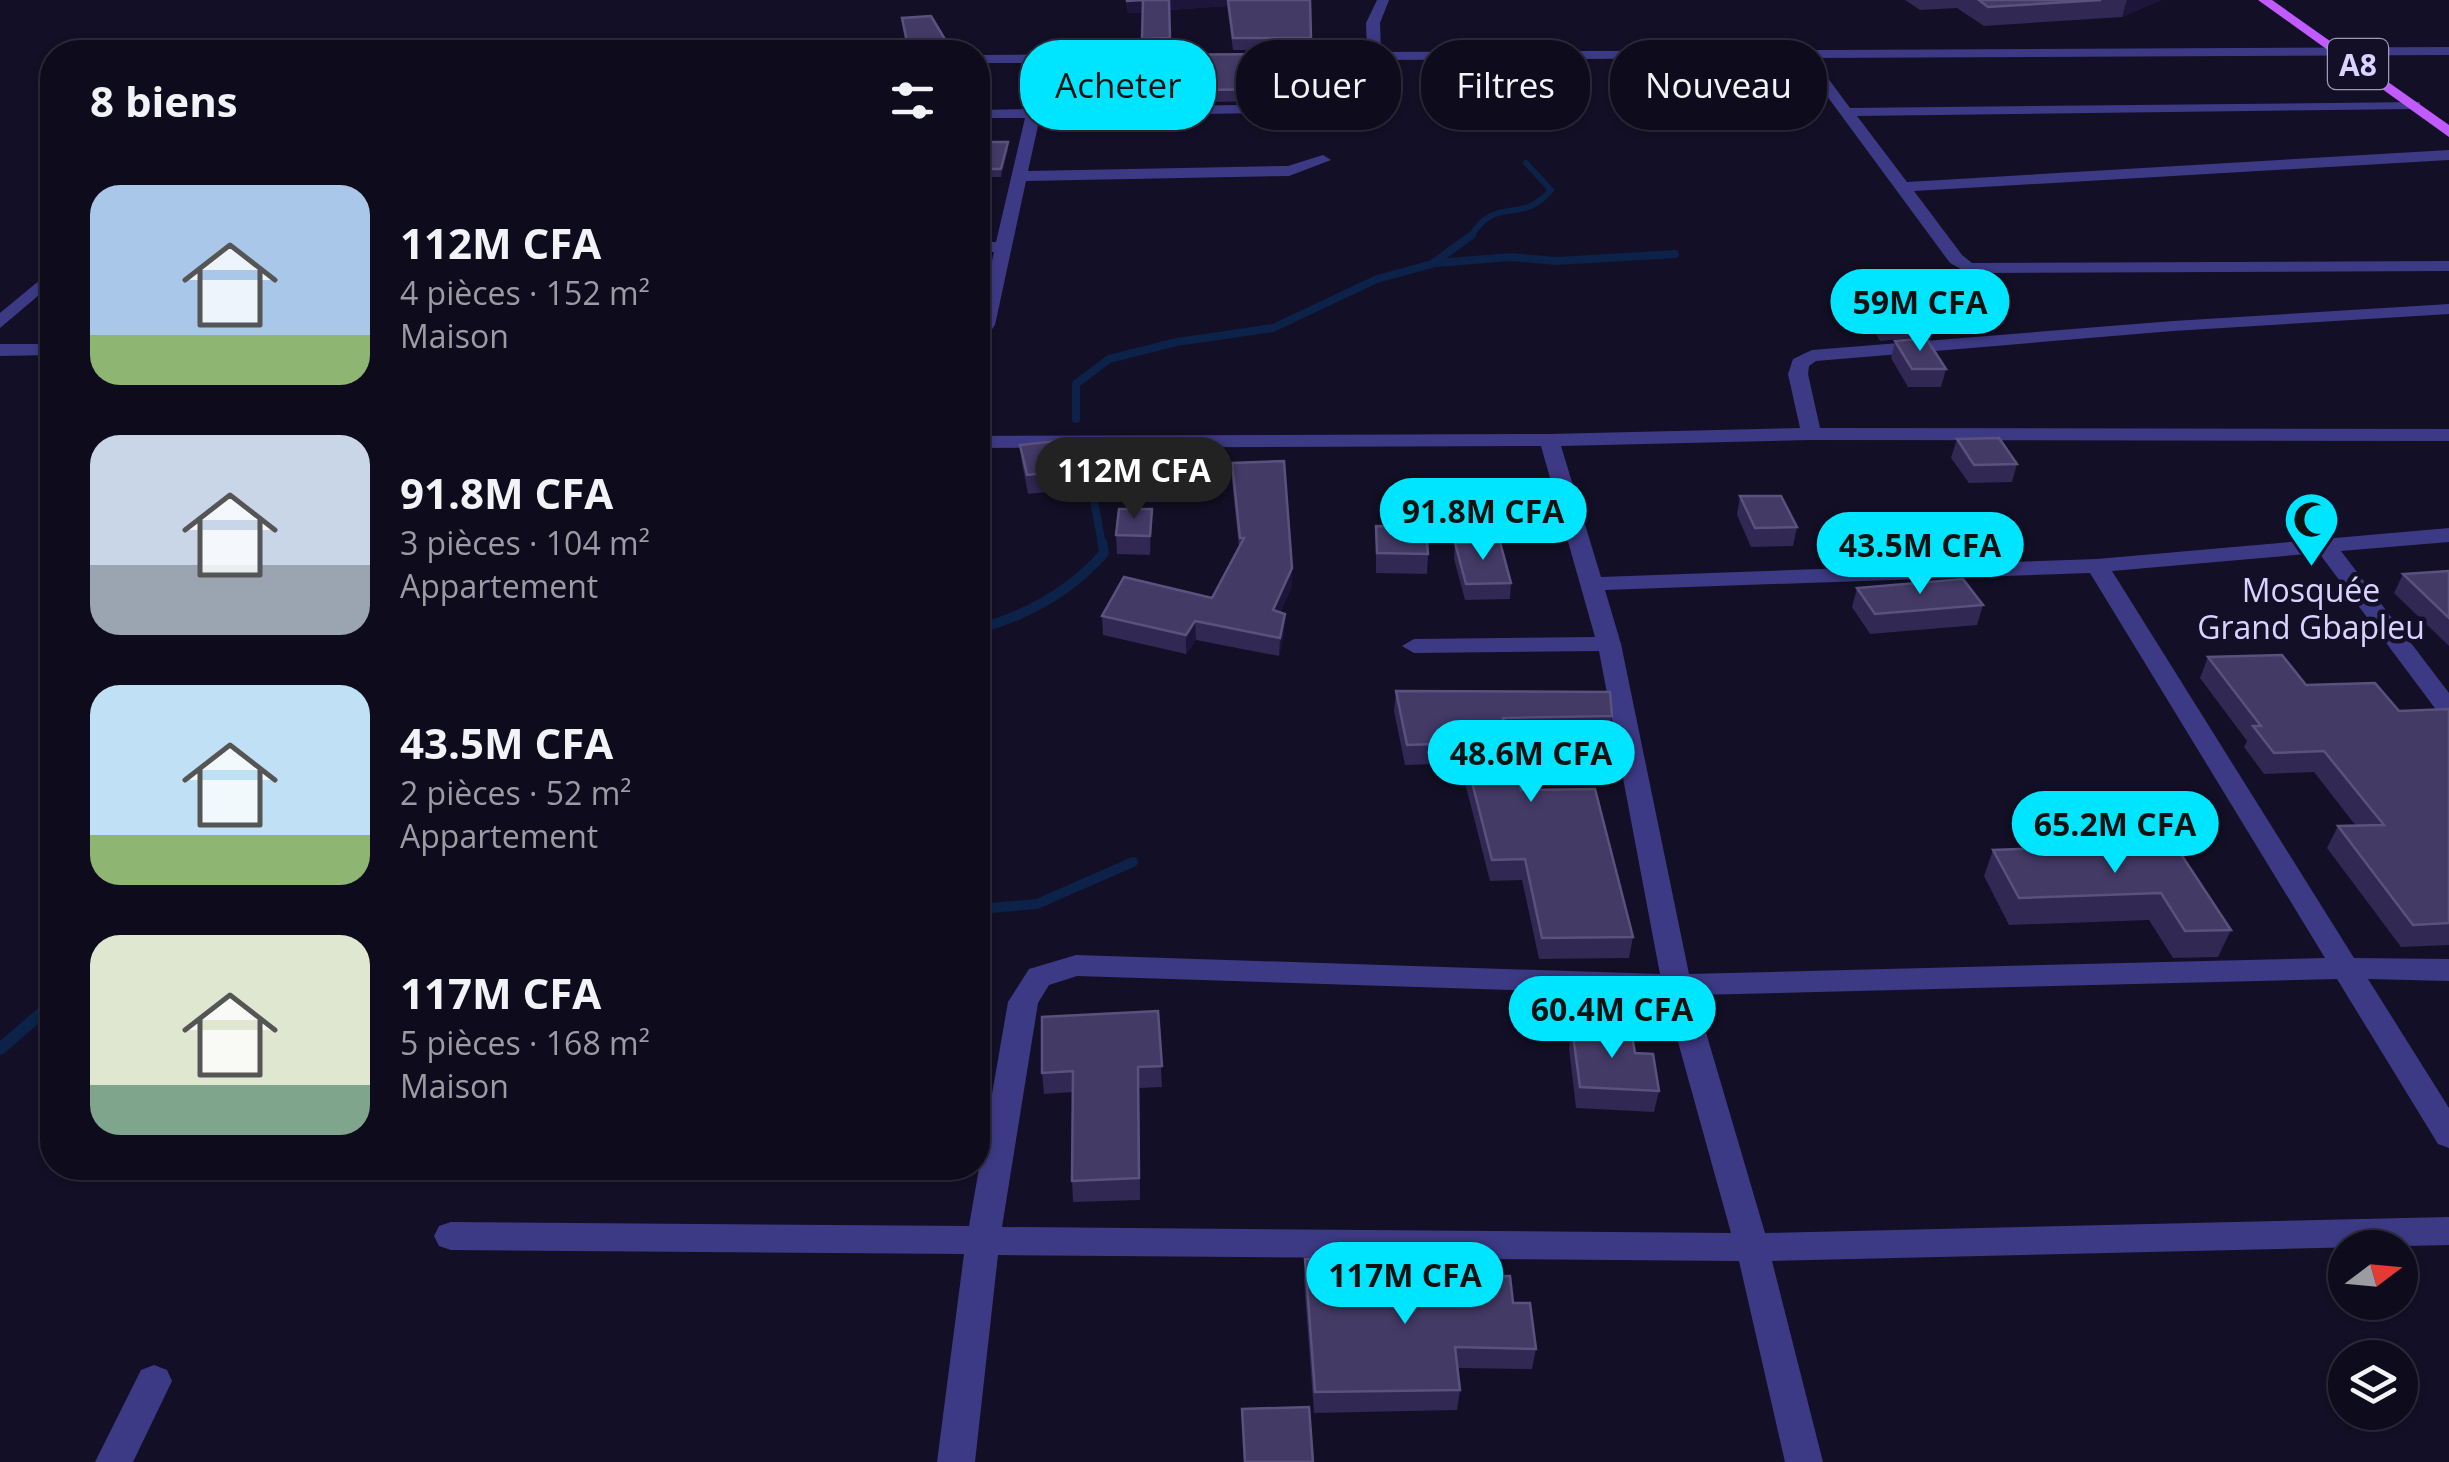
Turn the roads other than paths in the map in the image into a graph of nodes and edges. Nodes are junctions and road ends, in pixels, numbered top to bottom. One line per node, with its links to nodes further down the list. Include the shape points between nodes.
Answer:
1 (1383, 0): 3 (street)
2 (2264, 0): 5 (main road, A8)
3 (1374, 40)
4 (2449, 51): 5 (street)
5 (2342, 52): 7 (street); 14 (main road, A8)
6 (1610, 56): 8 (street)
7 (1827, 56)
8 (1401, 57)
9 (1020, 58): 12 (street)
10 (1220, 58): 11 (street)
11 (1236, 58)
12 (990, 59)
13 (1827, 86): 15 (street)
14 (2415, 105): 15 (street); 19 (main road, A8)
15 (1847, 112): 23 (street)
16 (1020, 113): 17 (street)
17 (990, 114)
18 (1030, 130): 22 (street)
19 (2449, 132)
20 (2449, 155): 23 (street)
21 (1323, 160): 22 (street, via 1289,171)
22 (1020, 176): 25 (street)
23 (1905, 187): 26 (street, via 1968,268)
24 (990, 247): 25 (street)
25 (1004, 247): 28 (street)
26 (2449, 266)
27 (40, 287): 30 (street)
28 (990, 308)
29 (2449, 309): 33 (street, via 1812,356 1800,363 1798,374)
30 (0, 323)
31 (0, 350): 32 (street)
32 (40, 350)
33 (1811, 434): 34 (street); 35 (street)
34 (2449, 436)
35 (1549, 440): 36 (street); 40 (street)
36 (990, 442)
37 (2449, 535): 38 (street)
38 (2327, 548): 39 (street); 43 (street)
39 (2096, 566): 40 (street); 44 (street)
40 (1594, 584): 41 (street)
41 (1609, 644): 42 (street); 46 (street)
42 (1414, 646)
43 (2449, 710)
44 (2346, 968): 45 (street); 46 (street); 47 (street)
45 (2449, 970)
46 (1677, 985): 50 (street, via 1076,965 1039,977 1023,1002); 51 (street)
47 (2449, 1134)
48 (2449, 1231): 51 (street)
49 (451, 1236): 50 (street)
50 (982, 1240): 51 (street); 54 (street)
51 (1752, 1247): 55 (street)
52 (154, 1381): 53 (street)
53 (114, 1462)
54 (956, 1462)
55 (1804, 1462)

